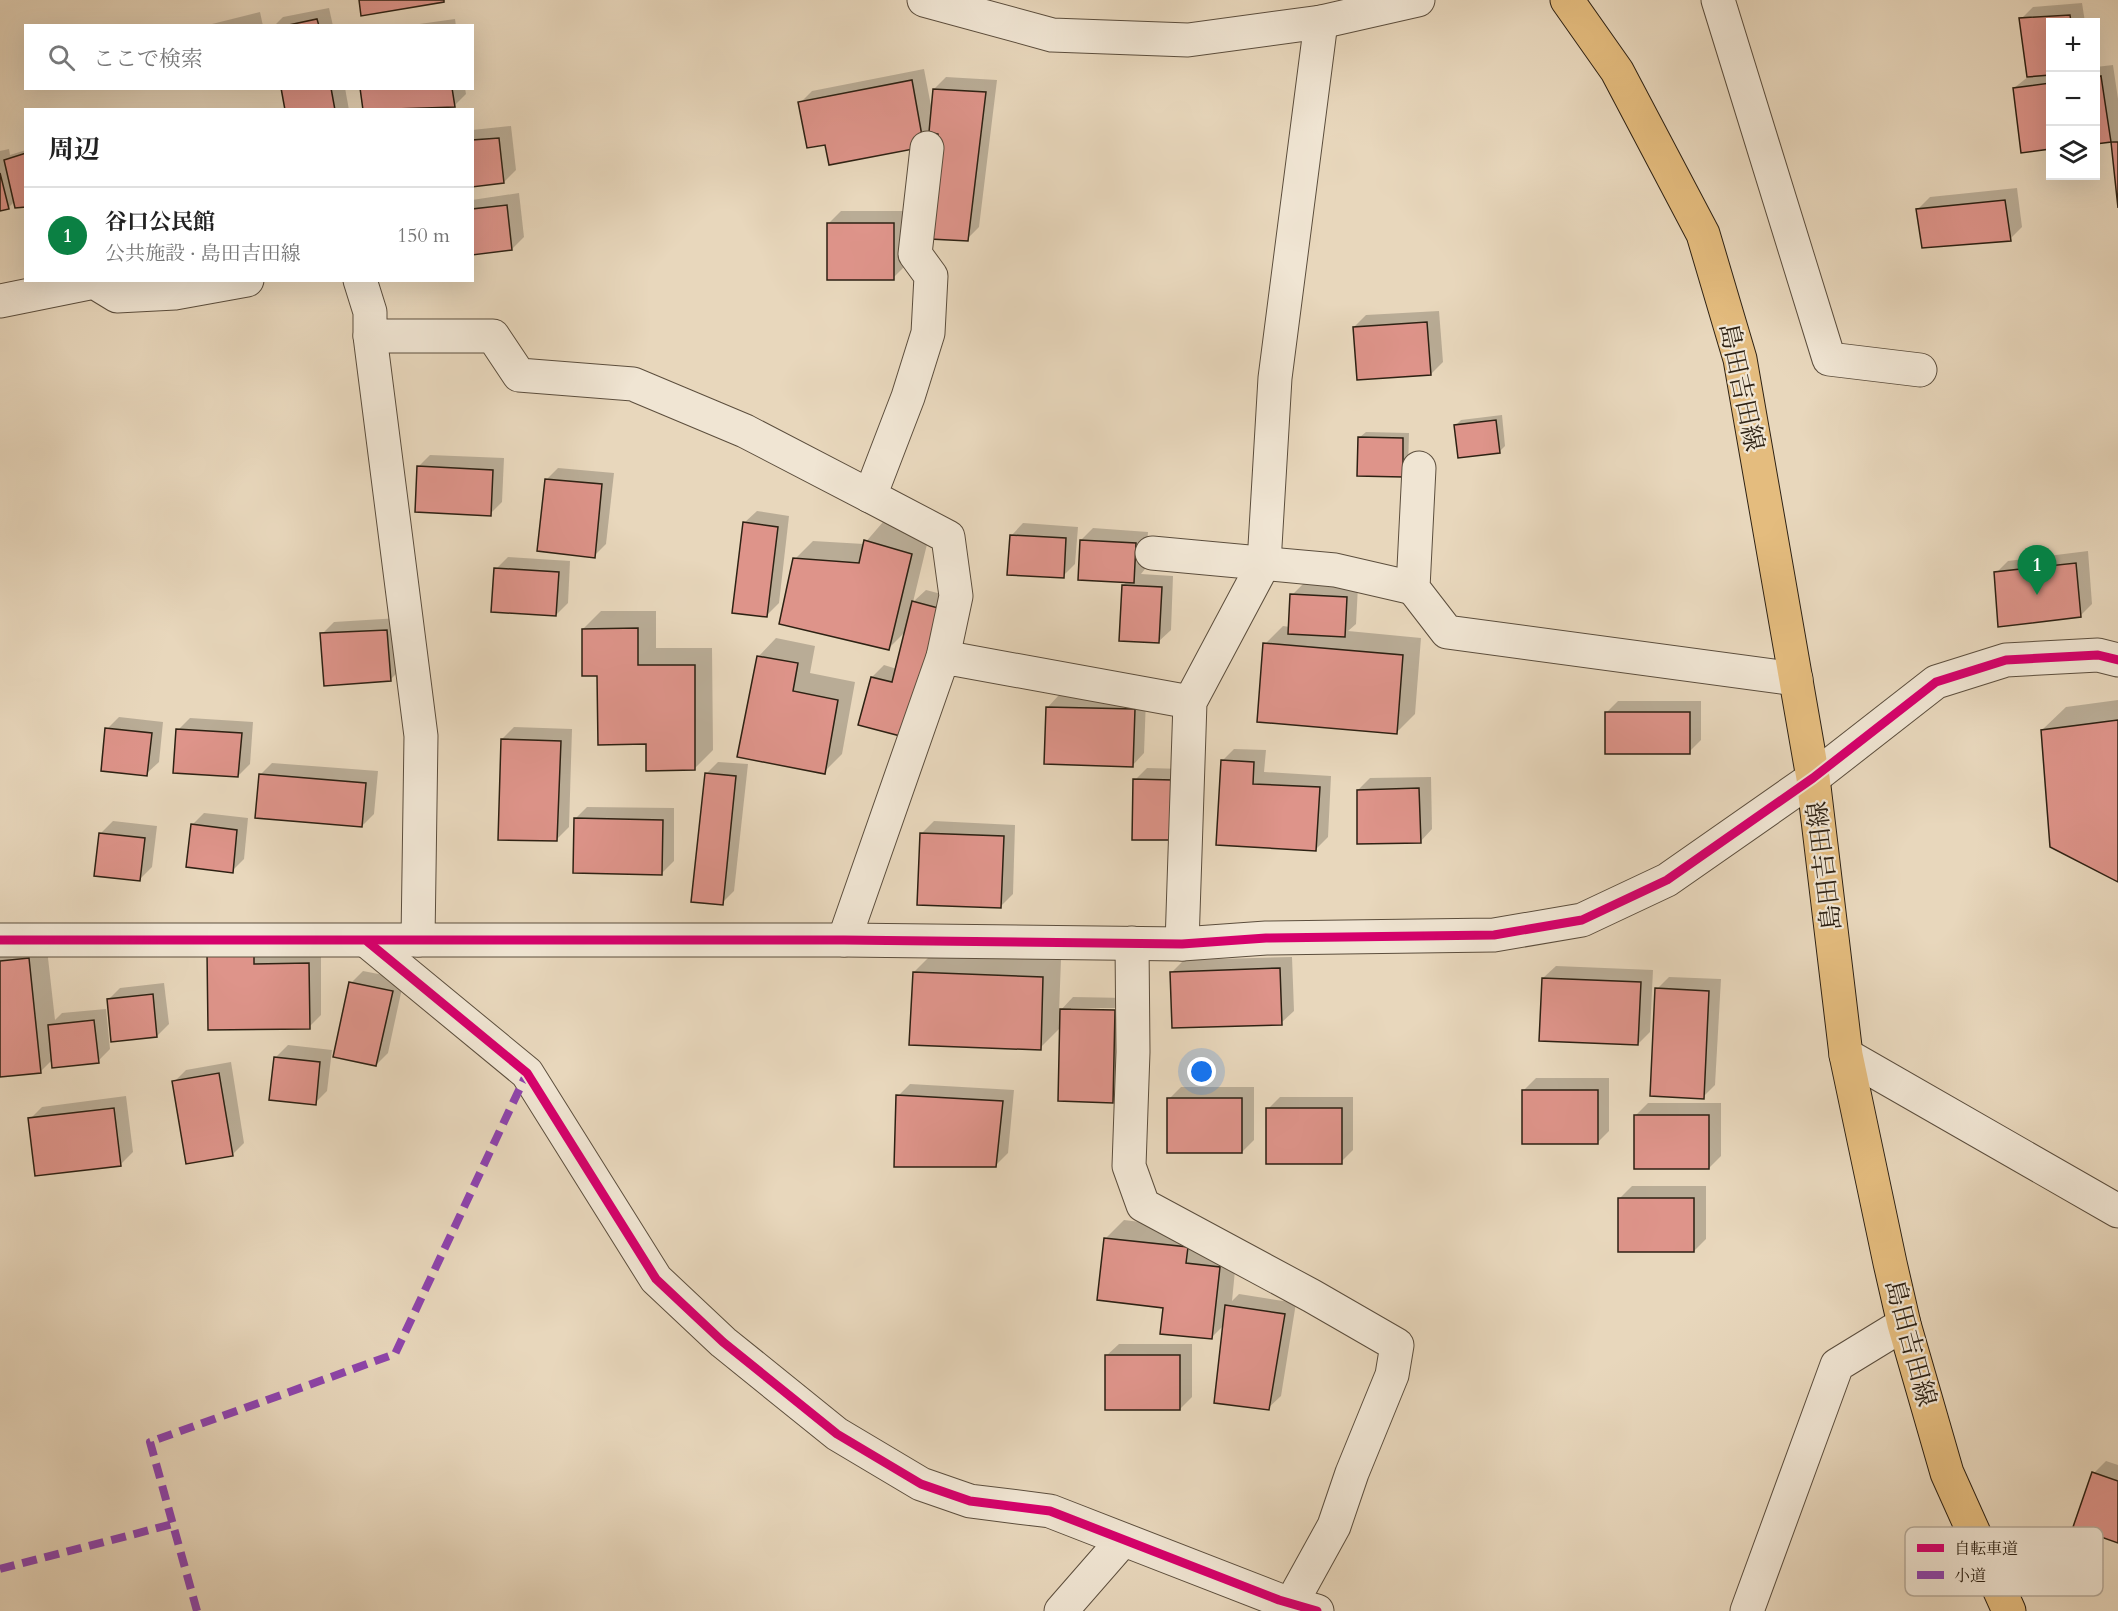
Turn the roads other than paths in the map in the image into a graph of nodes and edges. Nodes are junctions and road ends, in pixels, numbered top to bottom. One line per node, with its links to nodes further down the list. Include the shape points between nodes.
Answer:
1 (924, 0): 5 (street, via 1052,35 1188,40)
2 (1418, 0): 5 (street)
3 (1568, 0): 21 (main road, 島田吉田線, via 1617,71 1703,234 1740,359)
4 (1718, 0): 13 (street, via 1829,359)
5 (1322, 22): 17 (street, via 1275,378)
6 (927, 148): 15 (street, via 915,254 931,276 928,333)
7 (94, 282): 11 (street)
8 (94, 282): 9 (street, via 117,296 175,293)
9 (236, 282)
10 (361, 282): 12 (street, via 370,312)
11 (0, 301)
12 (370, 336): 15 (street, via 493,336 519,375 633,384 745,431); 25 (street, via 421,736)
13 (1920, 370)
14 (1419, 468): 18 (street)
15 (870, 495): 19 (street, via 948,537 956,596)
16 (1152, 553): 17 (street)
17 (1264, 563): 18 (street, via 1335,570); 22 (street)
18 (1413, 588): 21 (street, via 1447,632)
19 (942, 657): 22 (street); 26 (street)
20 (2118, 660): 23 (street, via 2098,655 2006,660 1936,682)
21 (1796, 679): 23 (main road, 島田吉田線)
22 (1190, 702): 29 (street)
23 (1813, 778): 29 (street, via 1667,880 1582,920 1494,935 1266,938); 30 (main road, 島田吉田線)
24 (0, 940): 27 (street)
25 (418, 940): 26 (street); 27 (street)
26 (844, 940): 28 (street)
27 (368, 942): 34 (street, via 526,1073 656,1279 723,1342 837,1434 921,1484 970,1501 1050,1511)
28 (1132, 943): 29 (street); 36 (street, via 1129,1166 1143,1205 1397,1345 1392,1375 1334,1526)
29 (1182, 944)
30 (1846, 1055): 31 (street); 32 (main road, 島田吉田線)
31 (2118, 1211)
32 (1904, 1324): 33 (main road, 島田吉田線, via 1947,1473); 38 (street, via 1837,1365)
33 (1971, 1527)
34 (1123, 1539): 36 (street); 37 (street)
35 (2002, 1596): 39 (main road, 島田吉田線)
36 (1294, 1607)
37 (1061, 1611)
38 (1747, 1611)
39 (2009, 1611)

